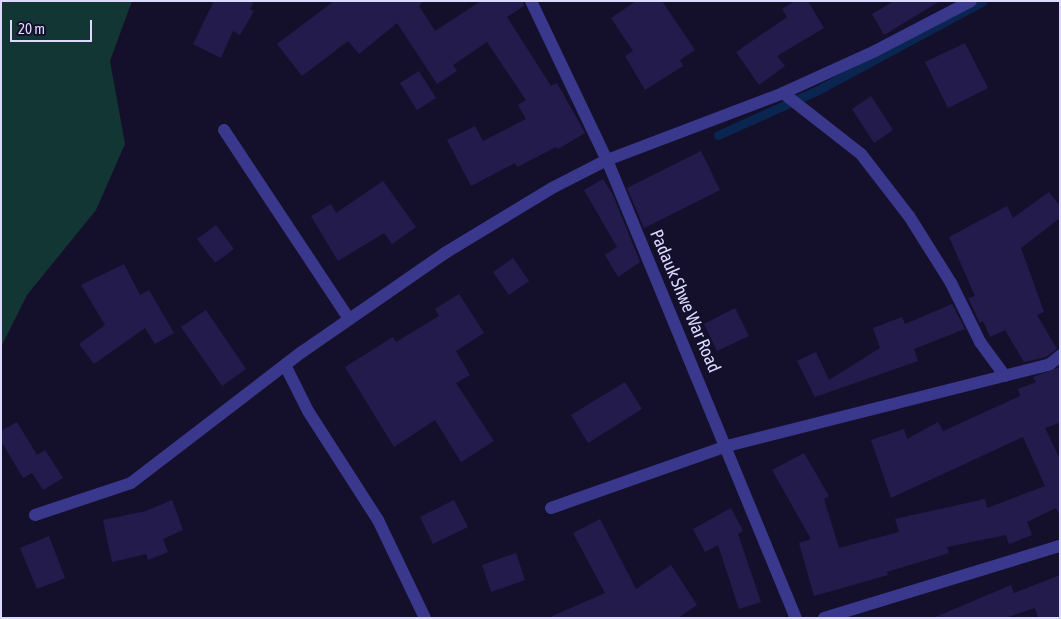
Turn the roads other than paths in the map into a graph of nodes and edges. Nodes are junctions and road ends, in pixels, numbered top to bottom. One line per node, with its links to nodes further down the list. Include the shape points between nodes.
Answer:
1 (532, 1): 5 (street, Padauk Shwe War Road)
2 (971, 1): 3 (street, via 875,52)
3 (783, 93): 5 (street); 9 (street, via 861,154 909,216 951,283 980,342)
4 (224, 130): 6 (street)
5 (607, 160): 6 (street, via 554,187 445,253); 10 (street, Padauk Shwe War Road)
6 (349, 319): 8 (street)
7 (1060, 356): 9 (street, via 1050,364)
8 (285, 366): 12 (street, via 131,483); 14 (street, via 308,411 378,520)
9 (1005, 376): 10 (street)
10 (727, 446): 11 (street); 15 (street, Padauk Shwe War Road)
11 (551, 508)
12 (35, 516)
13 (1060, 546): 16 (street)
14 (425, 618)
15 (796, 618)
16 (824, 618)

